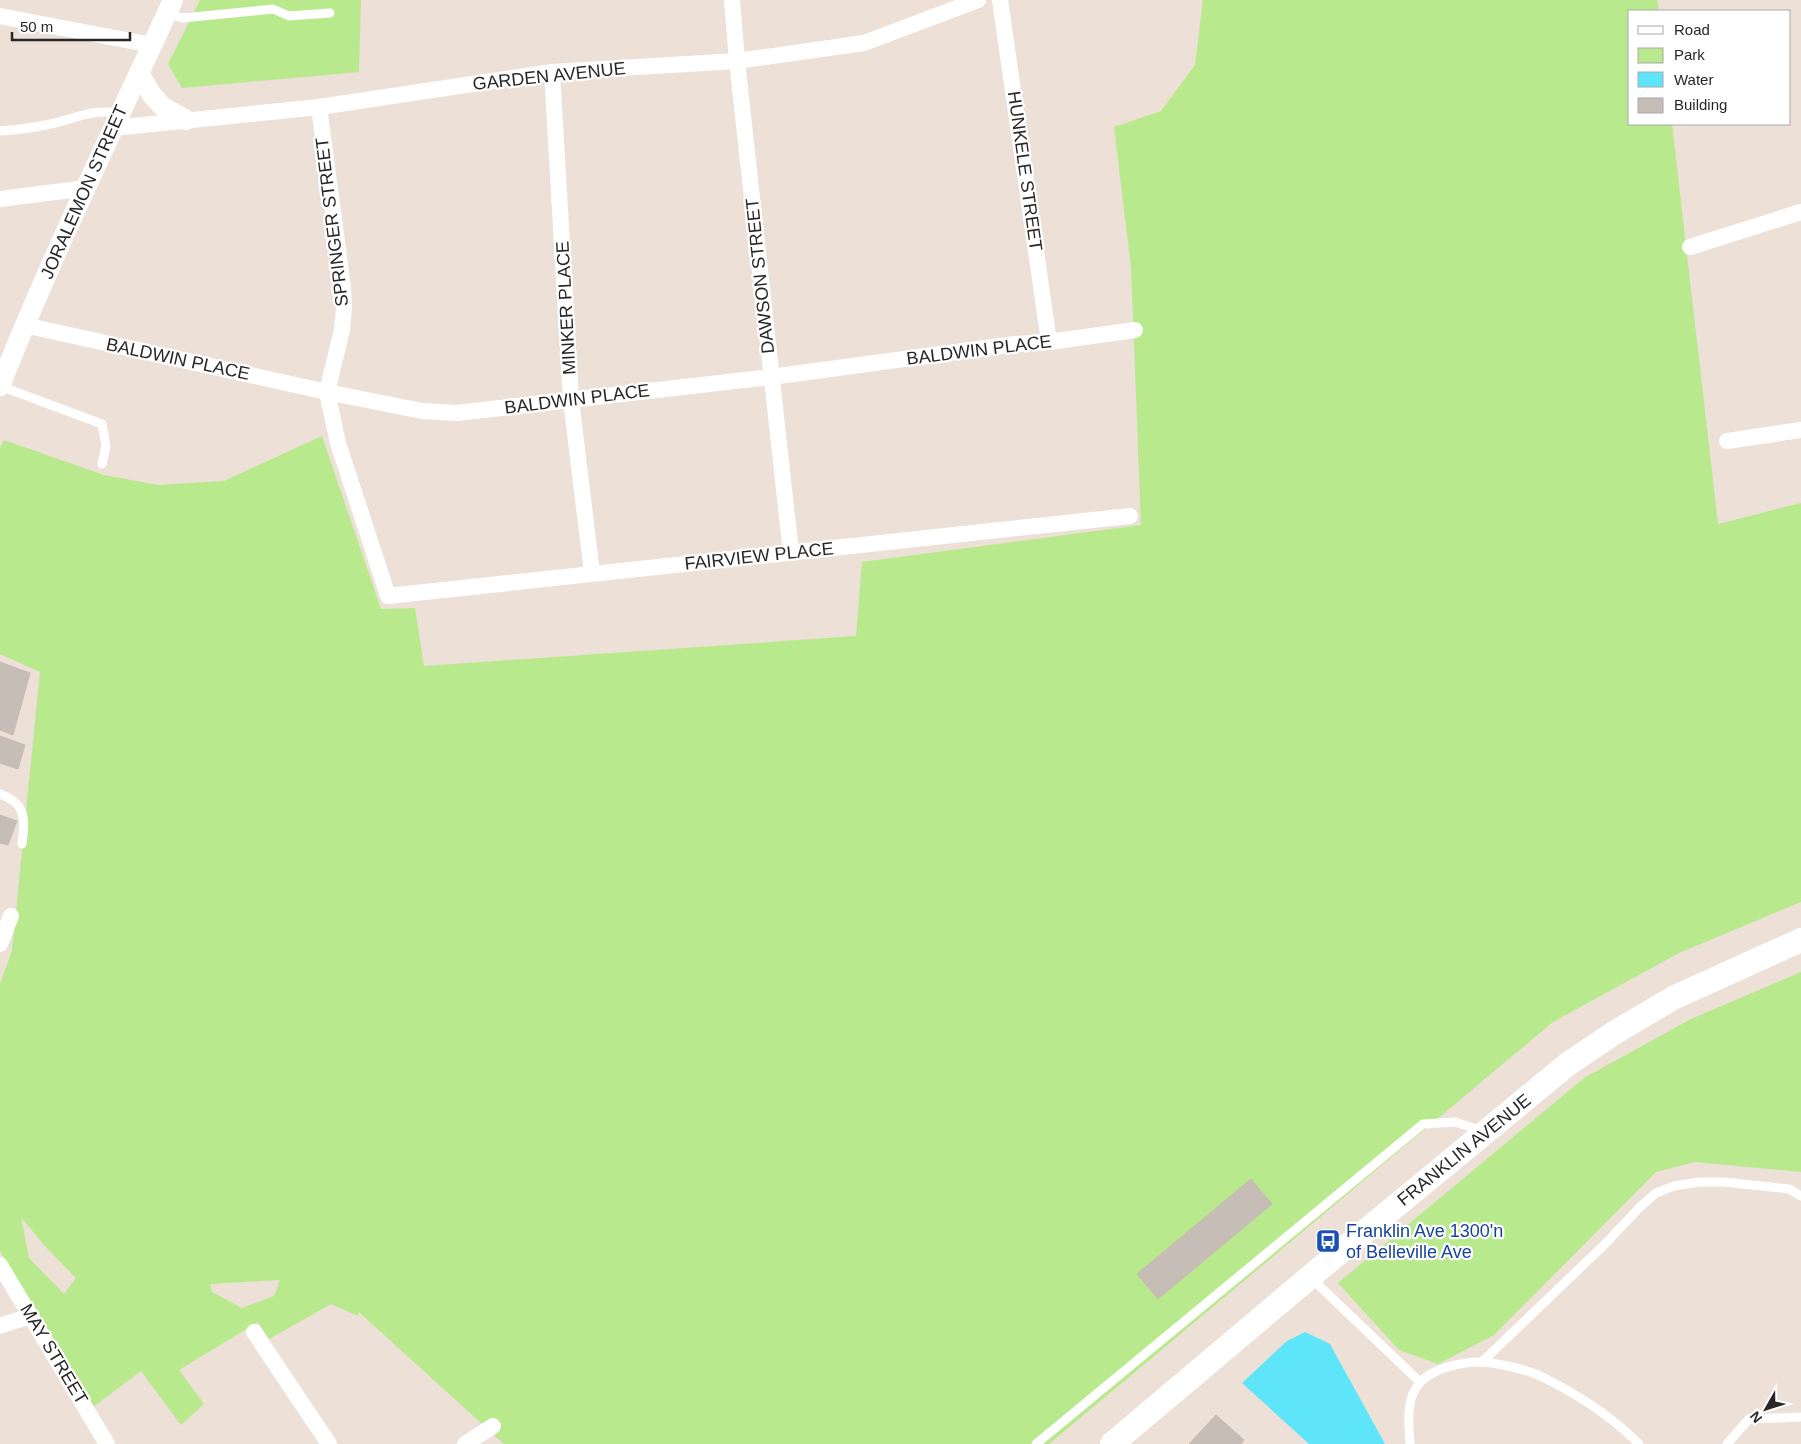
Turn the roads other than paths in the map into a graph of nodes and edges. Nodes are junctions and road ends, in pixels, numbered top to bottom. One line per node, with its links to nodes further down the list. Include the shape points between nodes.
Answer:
1 (732, 0): 8 (street, DAWSON STREET)
2 (978, 0): 8 (street, GARDEN AVENUE, via 864,43)
3 (1000, 0): 21 (street, HUNKELE STREET)
4 (170, 7): 5 (lane, via 182,18 273,9 289,16); 7 (street, JORALEMON STREET)
5 (330, 13)
6 (0, 16): 7 (street)
7 (152, 45): 10 (street, JORALEMON STREET)
8 (737, 61): 9 (street, GARDEN AVENUE); 22 (street, DAWSON STREET)
9 (552, 72): 11 (street, GARDEN AVENUE); 25 (street, MINKER PLACE)
10 (139, 73): 12 (street, JORALEMON STREET); 13 (street, via 163,107)
11 (318, 107): 13 (street, GARDEN AVENUE); 24 (street, SPRINGER STREET, via 344,294 342,330)
12 (116, 120): 13 (street, GARDEN AVENUE); 14 (lane, via 105,111 94,112 44,126); 15 (street, JORALEMON STREET)
13 (186, 120)
14 (0, 131)
15 (86, 188): 16 (street); 19 (street, JORALEMON STREET)
16 (0, 199)
17 (1801, 212): 18 (street)
18 (1690, 247)
19 (24, 325): 23 (street, JORALEMON STREET); 24 (street, BALDWIN PLACE)
20 (1135, 330): 21 (street, BALDWIN PLACE)
21 (1049, 342): 22 (street, BALDWIN PLACE)
22 (771, 377): 25 (street, BALDWIN PLACE); 30 (street, DAWSON STREET)
23 (0, 386): 28 (lane, via 102,424 106,446)
24 (327, 392): 25 (street, BALDWIN PLACE, via 438,413); 32 (street, SPRINGER STREET, via 338,443)
25 (571, 400): 31 (street, MINKER PLACE)
26 (1801, 430): 27 (street)
27 (1728, 441)
28 (102, 464)
29 (1130, 516): 30 (street, FAIRVIEW PLACE)
30 (791, 553): 31 (street, FAIRVIEW PLACE)
31 (592, 573): 32 (street, FAIRVIEW PLACE)
32 (388, 596)
33 (0, 794): 34 (lane, via 14,799 18,805 25,822)
34 (22, 844)
35 (11, 916): 37 (street)
36 (1801, 940): 38 (main road, FRANKLIN AVENUE, via 1673,998 1614,1033 1568,1064)
37 (0, 944)
38 (1486, 1132): 43 (main road, FRANKLIN AVENUE); 54 (lane, via 1455,1122 1423,1124)
39 (1801, 1188): 40 (lane)
40 (1789, 1189): 41 (lane); 47 (lane, via 1699,1182 1656,1193)
41 (1801, 1196)
42 (0, 1265): 44 (street, MAY STREET)
43 (1310, 1277): 48 (lane); 55 (main road, FRANKLIN AVENUE)
44 (30, 1316): 45 (street); 51 (street, MAY STREET)
45 (0, 1326)
46 (254, 1332): 52 (street)
47 (1482, 1362): 48 (lane, via 1453,1366); 57 (lane, via 1536,1374 1561,1387 1600,1411)
48 (1420, 1382): 56 (lane, via 1411,1401)
49 (1801, 1417): 58 (lane, via 1749,1419)
50 (493, 1426): 53 (street)
51 (107, 1444)
52 (329, 1444)
53 (465, 1444)
54 (1036, 1444)
55 (1112, 1444)
56 (1410, 1444)
57 (1639, 1444)
58 (1727, 1444)

